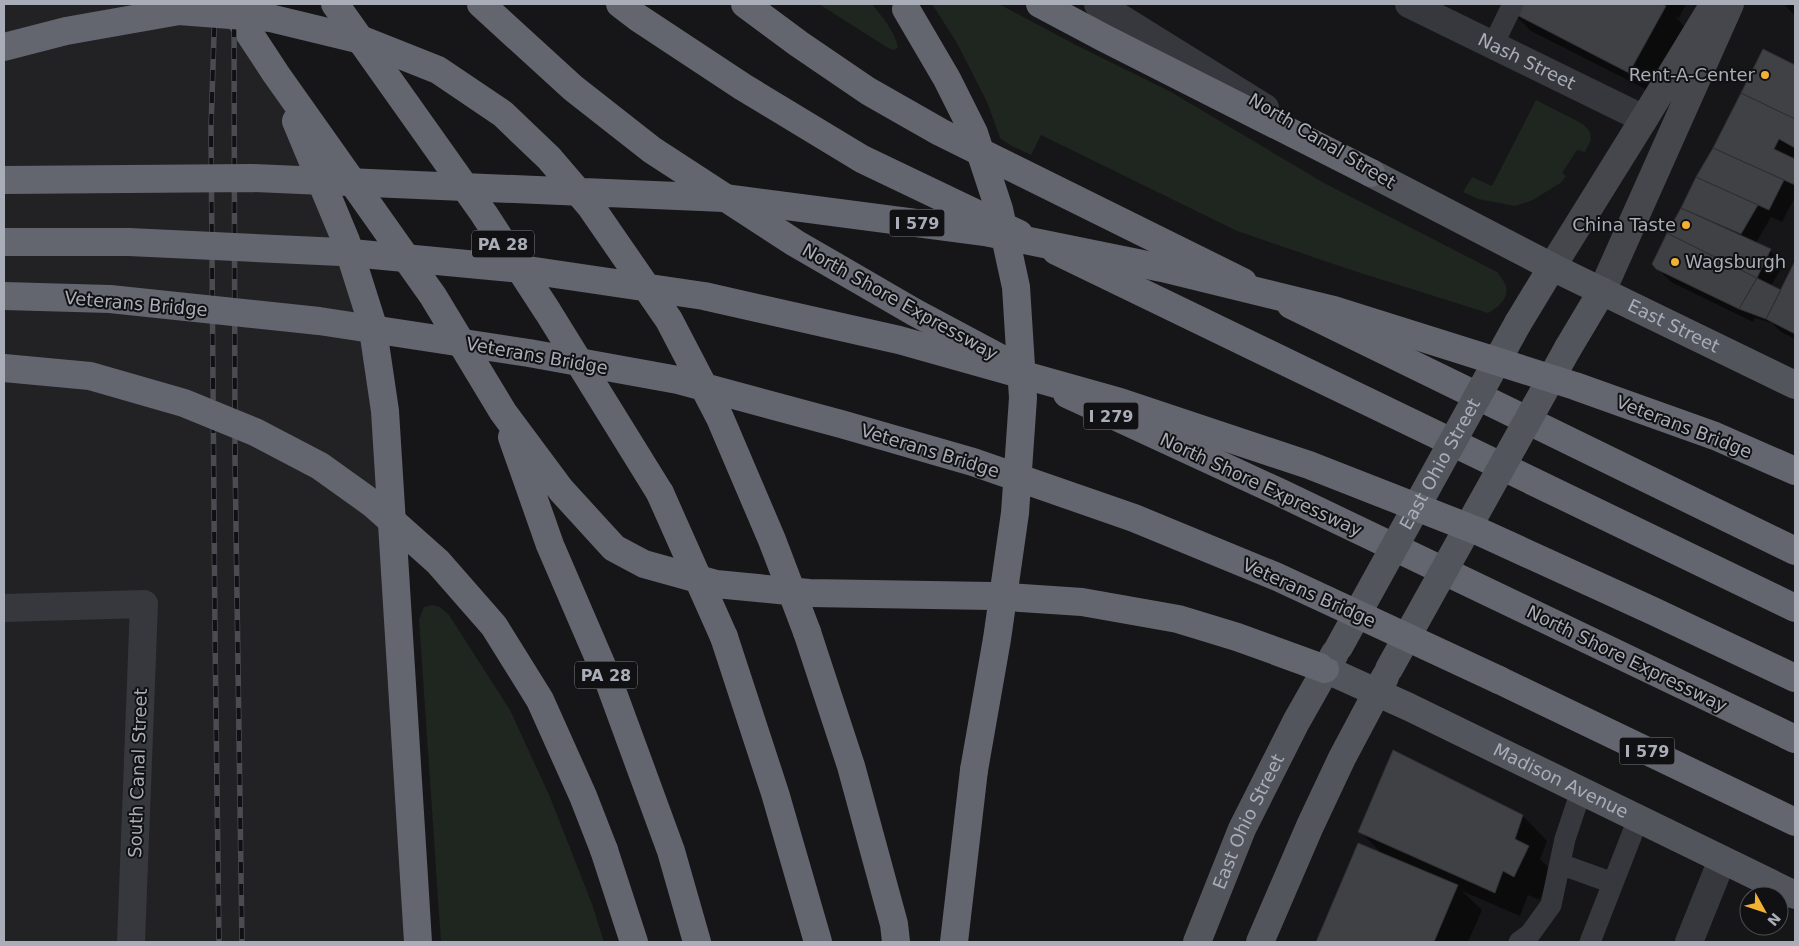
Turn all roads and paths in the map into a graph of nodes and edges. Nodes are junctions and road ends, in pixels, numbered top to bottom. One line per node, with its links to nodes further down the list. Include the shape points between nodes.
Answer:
1 (230, 4): 16 (highway, PA 28)
2 (335, 4): 47 (highway, PA 28, bridge, via 500,239 660,493 724,637 775,793)
3 (481, 4): 35 (highway, North Shore Expressway / I 279, via 573,88 652,150 795,244 914,312 1086,404 1281,493)
4 (620, 4): 17 (highway)
5 (644, 4): 17 (highway)
6 (745, 4): 29 (highway, via 868,91 940,132)
7 (1040, 4): 19 (highway)
8 (1098, 4): 19 (street, North Canal Street)
9 (1409, 4): 14 (street, Nash Street)
10 (1513, 4): 14 (lane)
11 (1714, 4): 18 (main road, East Ohio Street)
12 (1730, 4): 23 (main road)
13 (904, 6): 49 (highway, bridge, via 974,133 999,209 1016,287 1023,398 1015,513 974,770)
14 (1493, 45): 18 (street, Nash Street)
15 (4, 47): 48 (highway, bridge, via 66,31 179,11 270,18 365,41 438,70 502,114 549,158 591,207 669,320 720,418 807,632 851,766 894,924)
16 (276, 74): 27 (highway, PA 28, via 433,296); 44 (highway, via 346,241 372,323 385,411)
17 (743, 87): 31 (highway, via 862,159)
18 (1644, 119): 22 (main road, East Ohio Street)
19 (1370, 173): 22 (main road, North Canal Street)
20 (4, 180): 28 (highway, Veterans Bridge / I 579, bridge, via 252,178 724,198 985,232 1162,268 1334,310 1575,386 1715,436)
21 (4, 242): 33 (highway, bridge, via 129,242 341,252 521,269 704,296 899,340 1120,402 1309,465 1480,532)
22 (1552, 267): 23 (main road, East Street); 32 (main road, East Ohio Street, bridge)
23 (1602, 291): 26 (main road, East Street); 34 (main road, bridge)
24 (4, 296): 38 (highway, Veterans Bridge / I 579, bridge, via 110,299 309,320 529,353 678,380 973,462 1134,518 1275,576)
25 (4, 368): 45 (highway, bridge, via 90,376 184,403 255,432 312,462 373,504 438,562 494,626 540,700 604,850)
26 (1795, 385)
27 (503, 412): 32 (highway, via 561,490 614,548 644,564 716,584 809,593 992,596 1082,602 1178,619 1238,637); 46 (highway, PA 28, via 550,545 610,682 671,851)
28 (1795, 471)
29 (1795, 551)
30 (4, 608): 43 (street, South Canal Street, via 144,604)
31 (1795, 608)
32 (1332, 658): 34 (main road, Madison Avenue); 50 (main road, East Ohio Street, via 1242,829)
33 (1795, 678)
34 (1383, 681): 36 (main road, Madison Avenue); 51 (main road, via 1310,826)
35 (1795, 739)
36 (1581, 791): 37 (main road, Madison Avenue); 40 (lane)
37 (1638, 819): 39 (main road, Madison Avenue); 41 (lane)
38 (1795, 822)
39 (1722, 860): 42 (main road, Madison Avenue); 54 (street)
40 (1560, 864): 41 (lane); 52 (lane, via 1551,905 1530,934)
41 (1614, 883): 53 (lane)
42 (1795, 895)
43 (131, 942)
44 (418, 942)
45 (634, 942)
46 (697, 942)
47 (818, 942)
48 (896, 942)
49 (954, 942)
50 (1197, 942)
51 (1260, 942)
52 (1519, 942)
53 (1590, 942)
54 (1689, 942)

